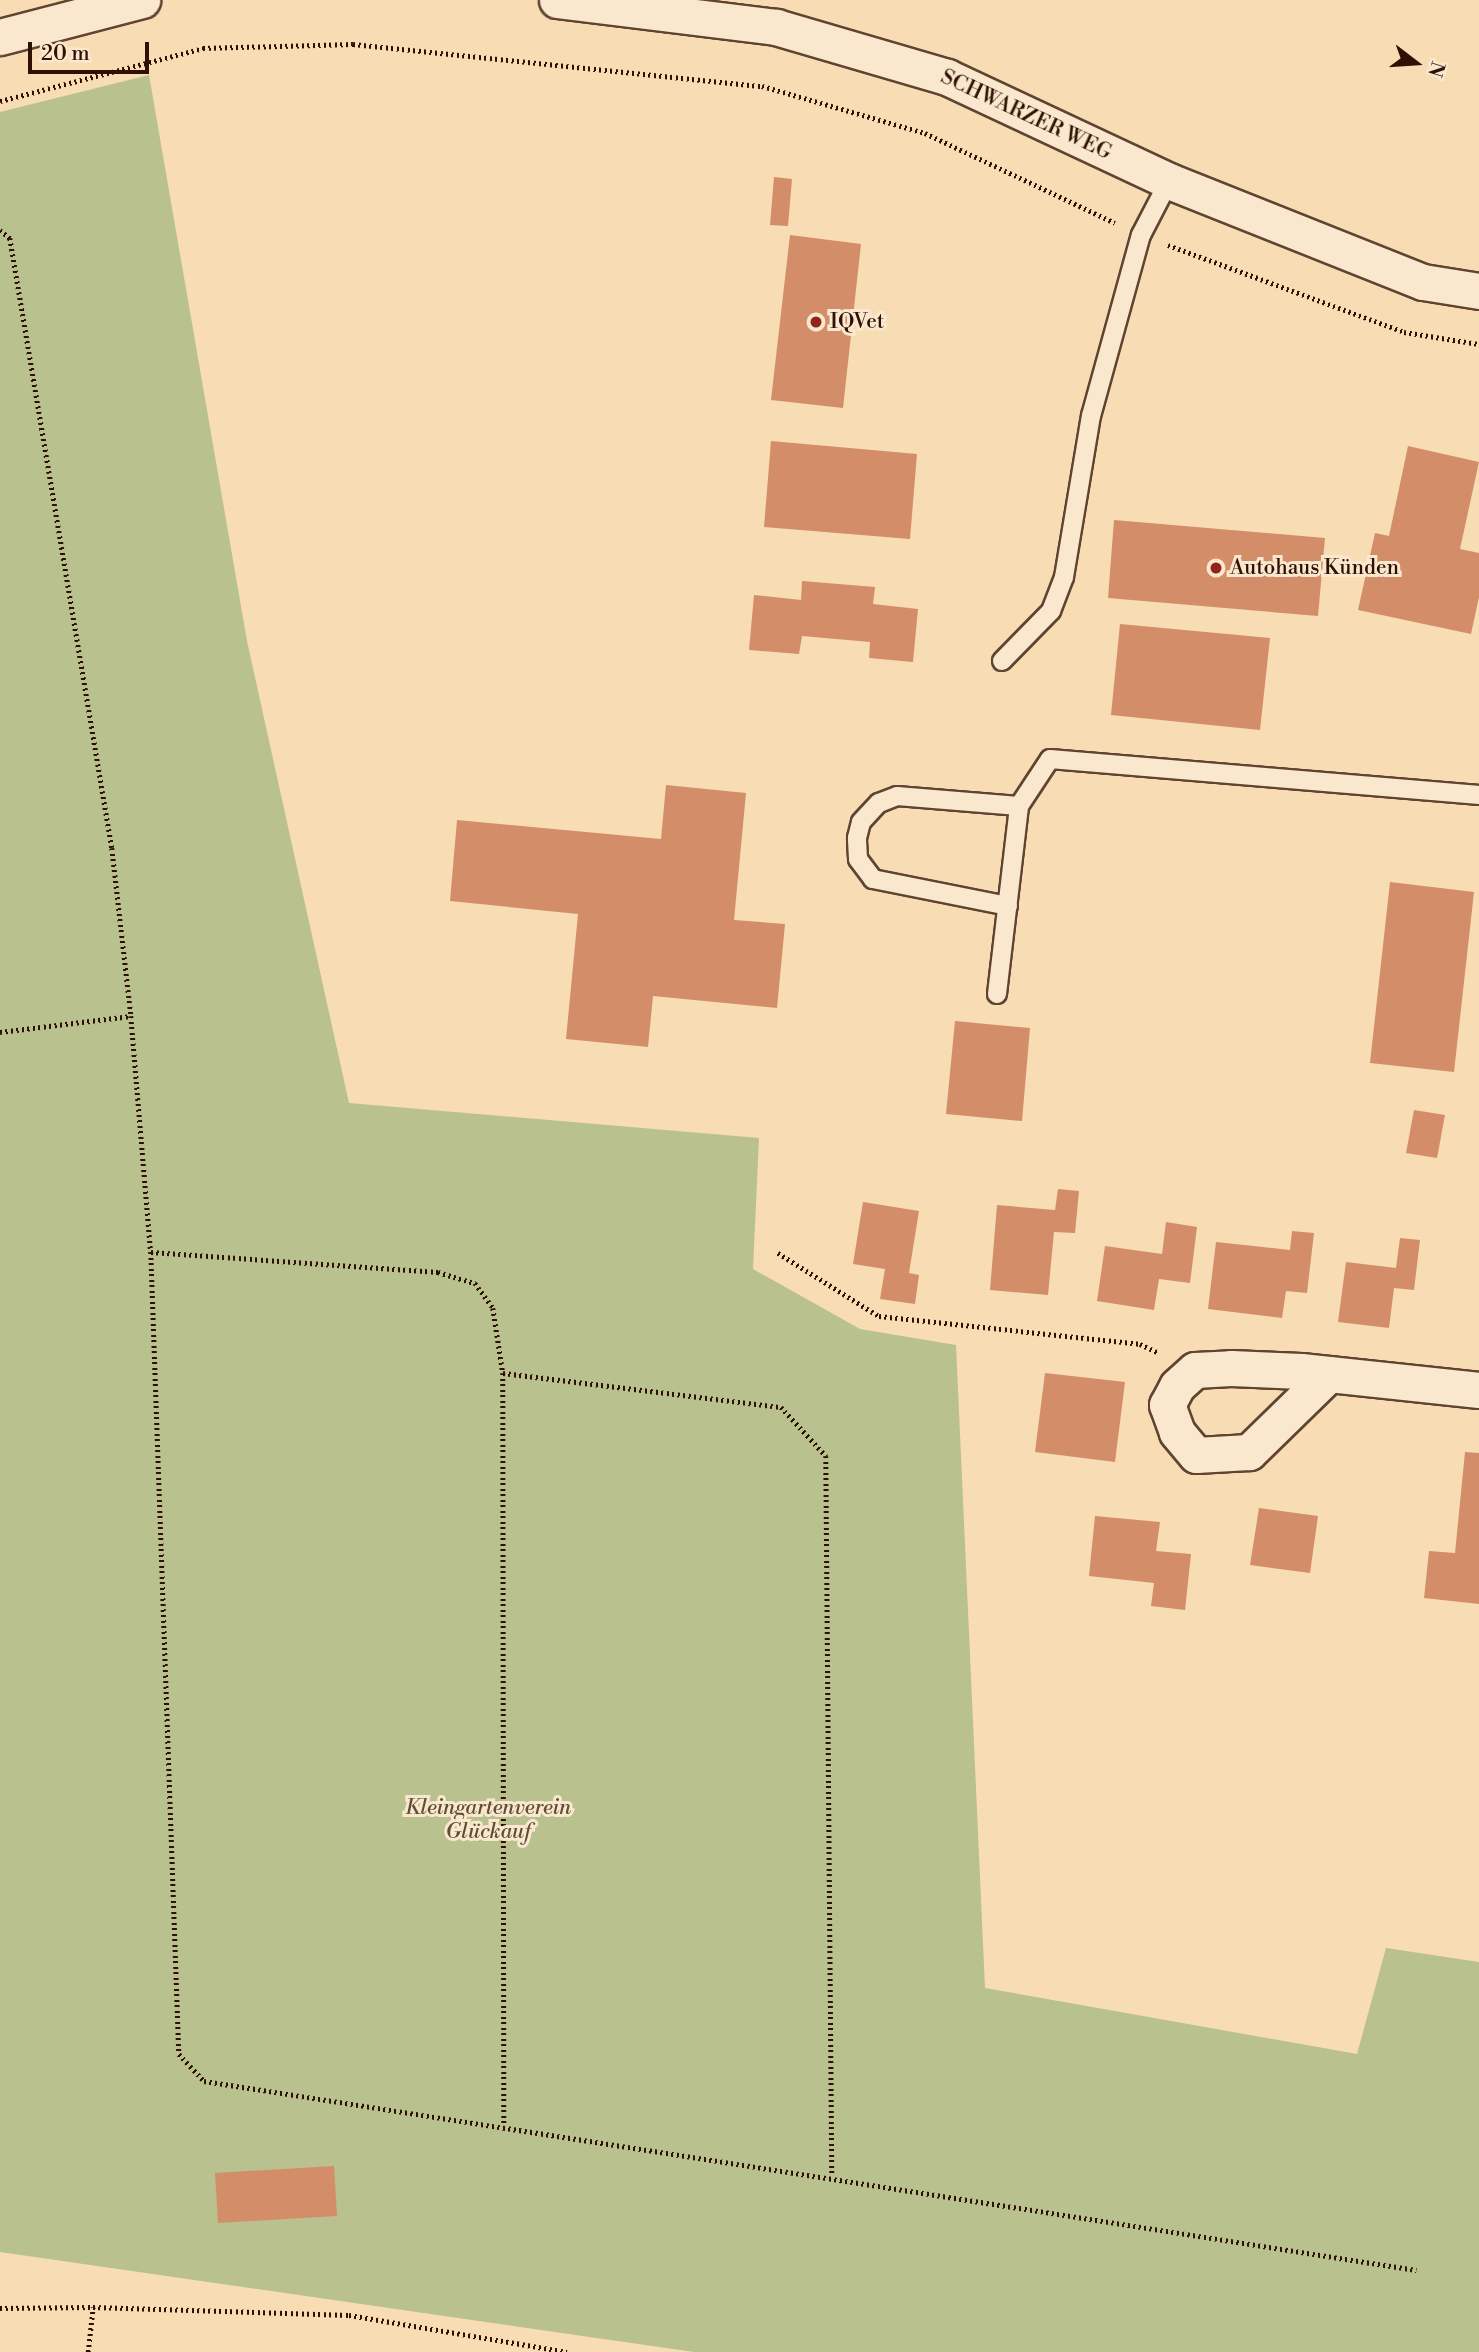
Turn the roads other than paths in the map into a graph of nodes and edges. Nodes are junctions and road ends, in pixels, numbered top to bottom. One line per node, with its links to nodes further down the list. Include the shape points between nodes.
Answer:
1 (142, 0): 3 (street)
2 (557, 0): 4 (street, SCHWARZER WEG, via 776,27 947,77)
3 (0, 37)
4 (1169, 181): 5 (street, SCHWARZER WEG, via 1423,282); 6 (lane, via 1141,234 1091,415 1064,577 1051,611)
5 (1479, 291)
6 (1002, 661)
7 (1479, 795): 8 (lane, via 1050,758)
8 (1018, 806): 9 (lane); 9 (lane, via 897,796 879,803 861,822 857,838 858,859 873,879)
9 (1008, 906): 10 (lane)
10 (998, 994)
11 (1329, 1374): 11 (street, via 1195,1370 1167,1405 1177,1432 1196,1455 1249,1452); 12 (street)
12 (1479, 1390)

